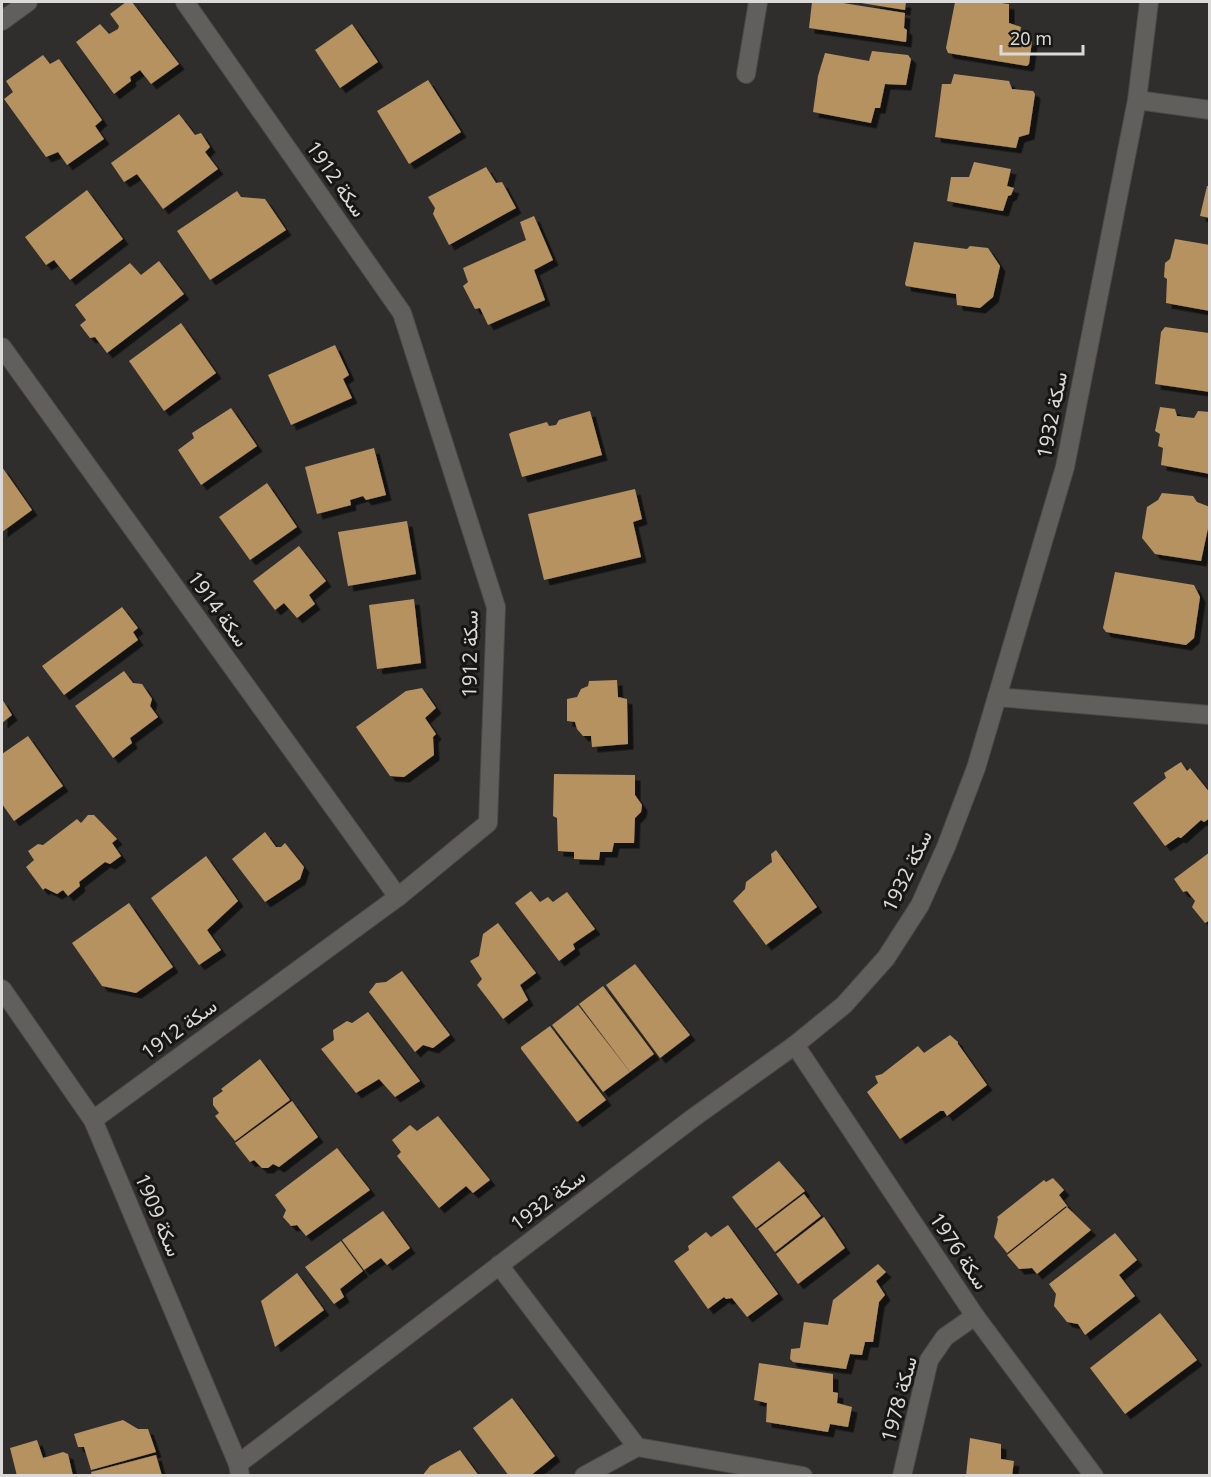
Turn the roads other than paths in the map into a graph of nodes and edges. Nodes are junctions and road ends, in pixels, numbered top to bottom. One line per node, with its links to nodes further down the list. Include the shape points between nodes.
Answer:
1 (28, 2): 5 (street)
2 (185, 2): 12 (street, سكة 1912, via 402,313 496,607 488,823)
3 (758, 2): 6 (street)
4 (1149, 2): 7 (street, سكة 1932)
5 (2, 21)
6 (746, 74)
7 (1137, 99): 8 (street); 10 (street, سكة 1932, via 1065,467)
8 (1209, 110)
9 (2, 347): 12 (street, سكة 1914)
10 (997, 698): 11 (street); 14 (street, سكة 1932, via 976,768 920,905 879,966 844,1005)
11 (1209, 715)
12 (398, 897): 15 (street, سكة 1912)
13 (2, 989): 15 (street, سكة 1909)
14 (795, 1045): 16 (street, سكة 1932); 17 (street, سكة 1976)
15 (93, 1120): 19 (street, سكة 1909)
16 (499, 1265): 18 (street); 19 (street, سكة 1932)
17 (975, 1316): 22 (street, سكة 1978, via 945,1337 930,1360); 23 (street, سكة 1976)
18 (637, 1447): 20 (street); 21 (street)
19 (239, 1470)
20 (584, 1476)
21 (803, 1476)
22 (902, 1476)
23 (1094, 1476)

